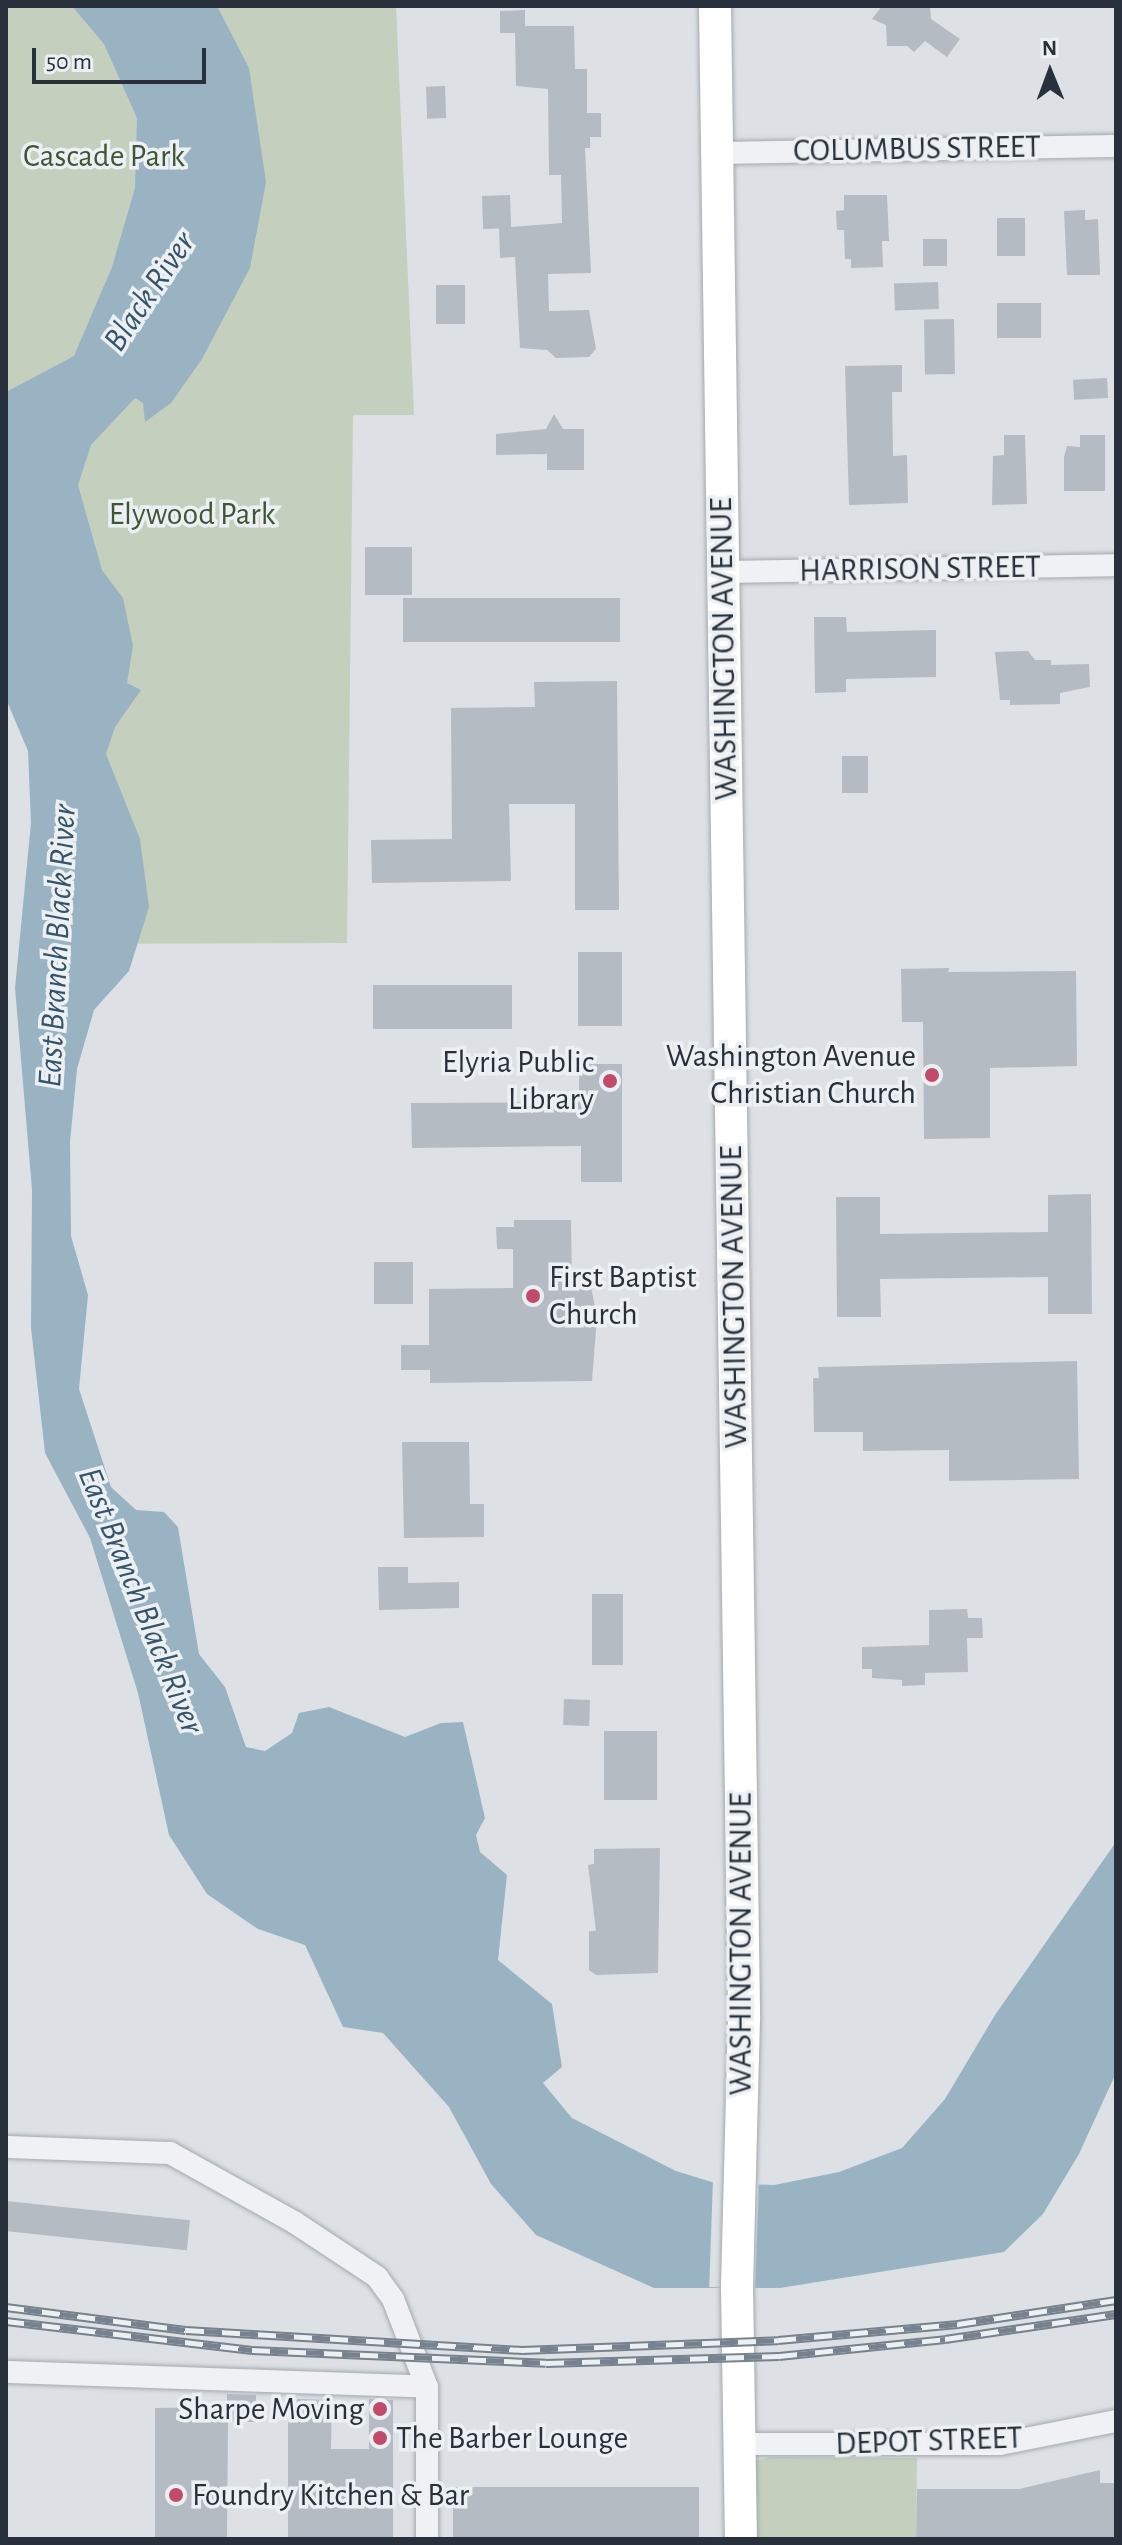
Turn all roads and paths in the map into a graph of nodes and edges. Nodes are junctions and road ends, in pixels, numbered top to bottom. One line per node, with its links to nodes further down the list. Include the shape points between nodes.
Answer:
1 (715, 6): 3 (street, WASHINGTON AVENUE)
2 (1116, 146): 3 (street, COLUMBUS STREET)
3 (717, 153): 5 (street, WASHINGTON AVENUE)
4 (1116, 565): 5 (street, HARRISON STREET)
5 (723, 572): 10 (street, WASHINGTON AVENUE, via 743,2061 737,2287)
6 (6, 2147): 8 (street, via 156,2149 193,2163 377,2277 393,2299)
7 (6, 2372): 8 (street)
8 (427, 2387): 11 (street)
9 (1116, 2421): 10 (street, DEPOT STREET, via 1000,2444)
10 (741, 2444): 12 (street, WASHINGTON AVENUE)
11 (427, 2539)
12 (741, 2539)

